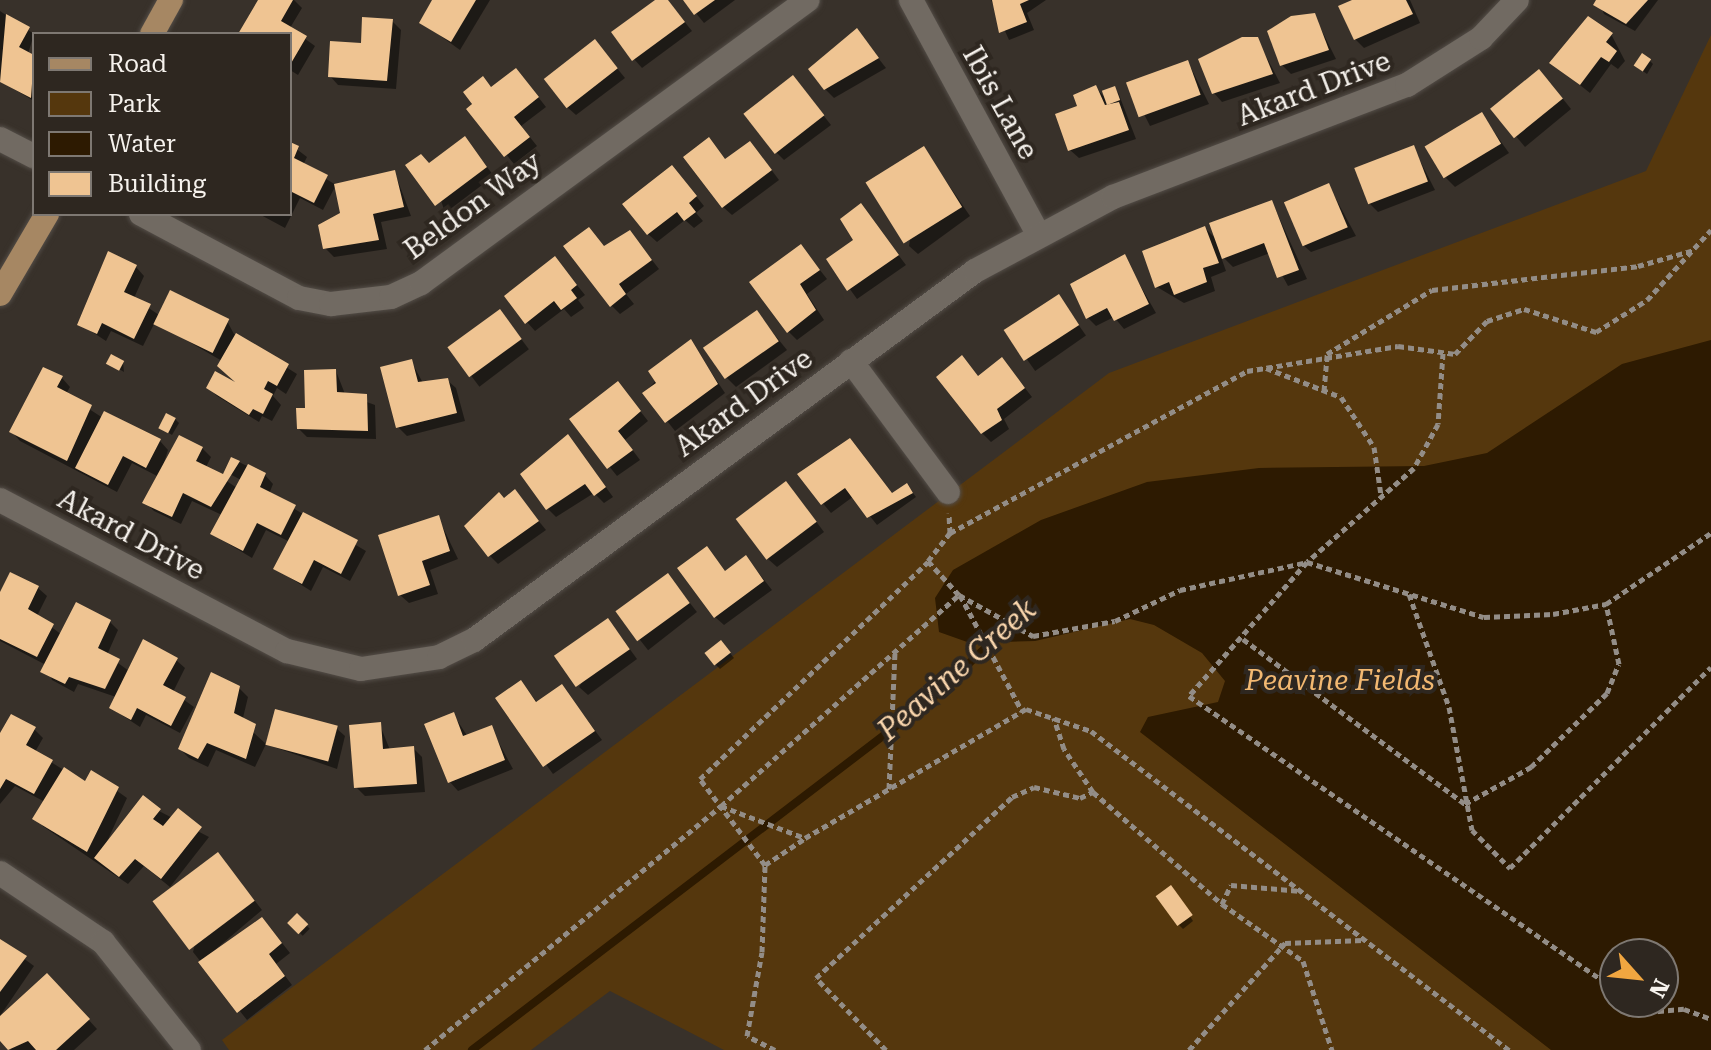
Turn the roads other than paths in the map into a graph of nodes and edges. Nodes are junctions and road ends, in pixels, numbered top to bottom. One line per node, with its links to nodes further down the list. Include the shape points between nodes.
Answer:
1 (171, 0): 5 (main road)
2 (808, 0): 9 (street, Beldon Way, via 421,283 391,297 331,304 299,298)
3 (911, 0): 10 (street, Ibis Lane)
4 (1517, 0): 10 (street, Akard Drive, via 1481,38 1407,85 1113,197)
5 (153, 32)
6 (0, 139): 7 (street)
7 (32, 155)
8 (46, 216): 11 (main road)
9 (145, 216)
10 (1038, 234): 12 (street, Akard Drive)
11 (0, 294)
12 (851, 361): 13 (street); 14 (street, Akard Drive, via 474,640 398,667 323,664 287,651)
13 (948, 492)
14 (0, 500)
15 (0, 873): 16 (street, via 103,942)
16 (189, 1050)

